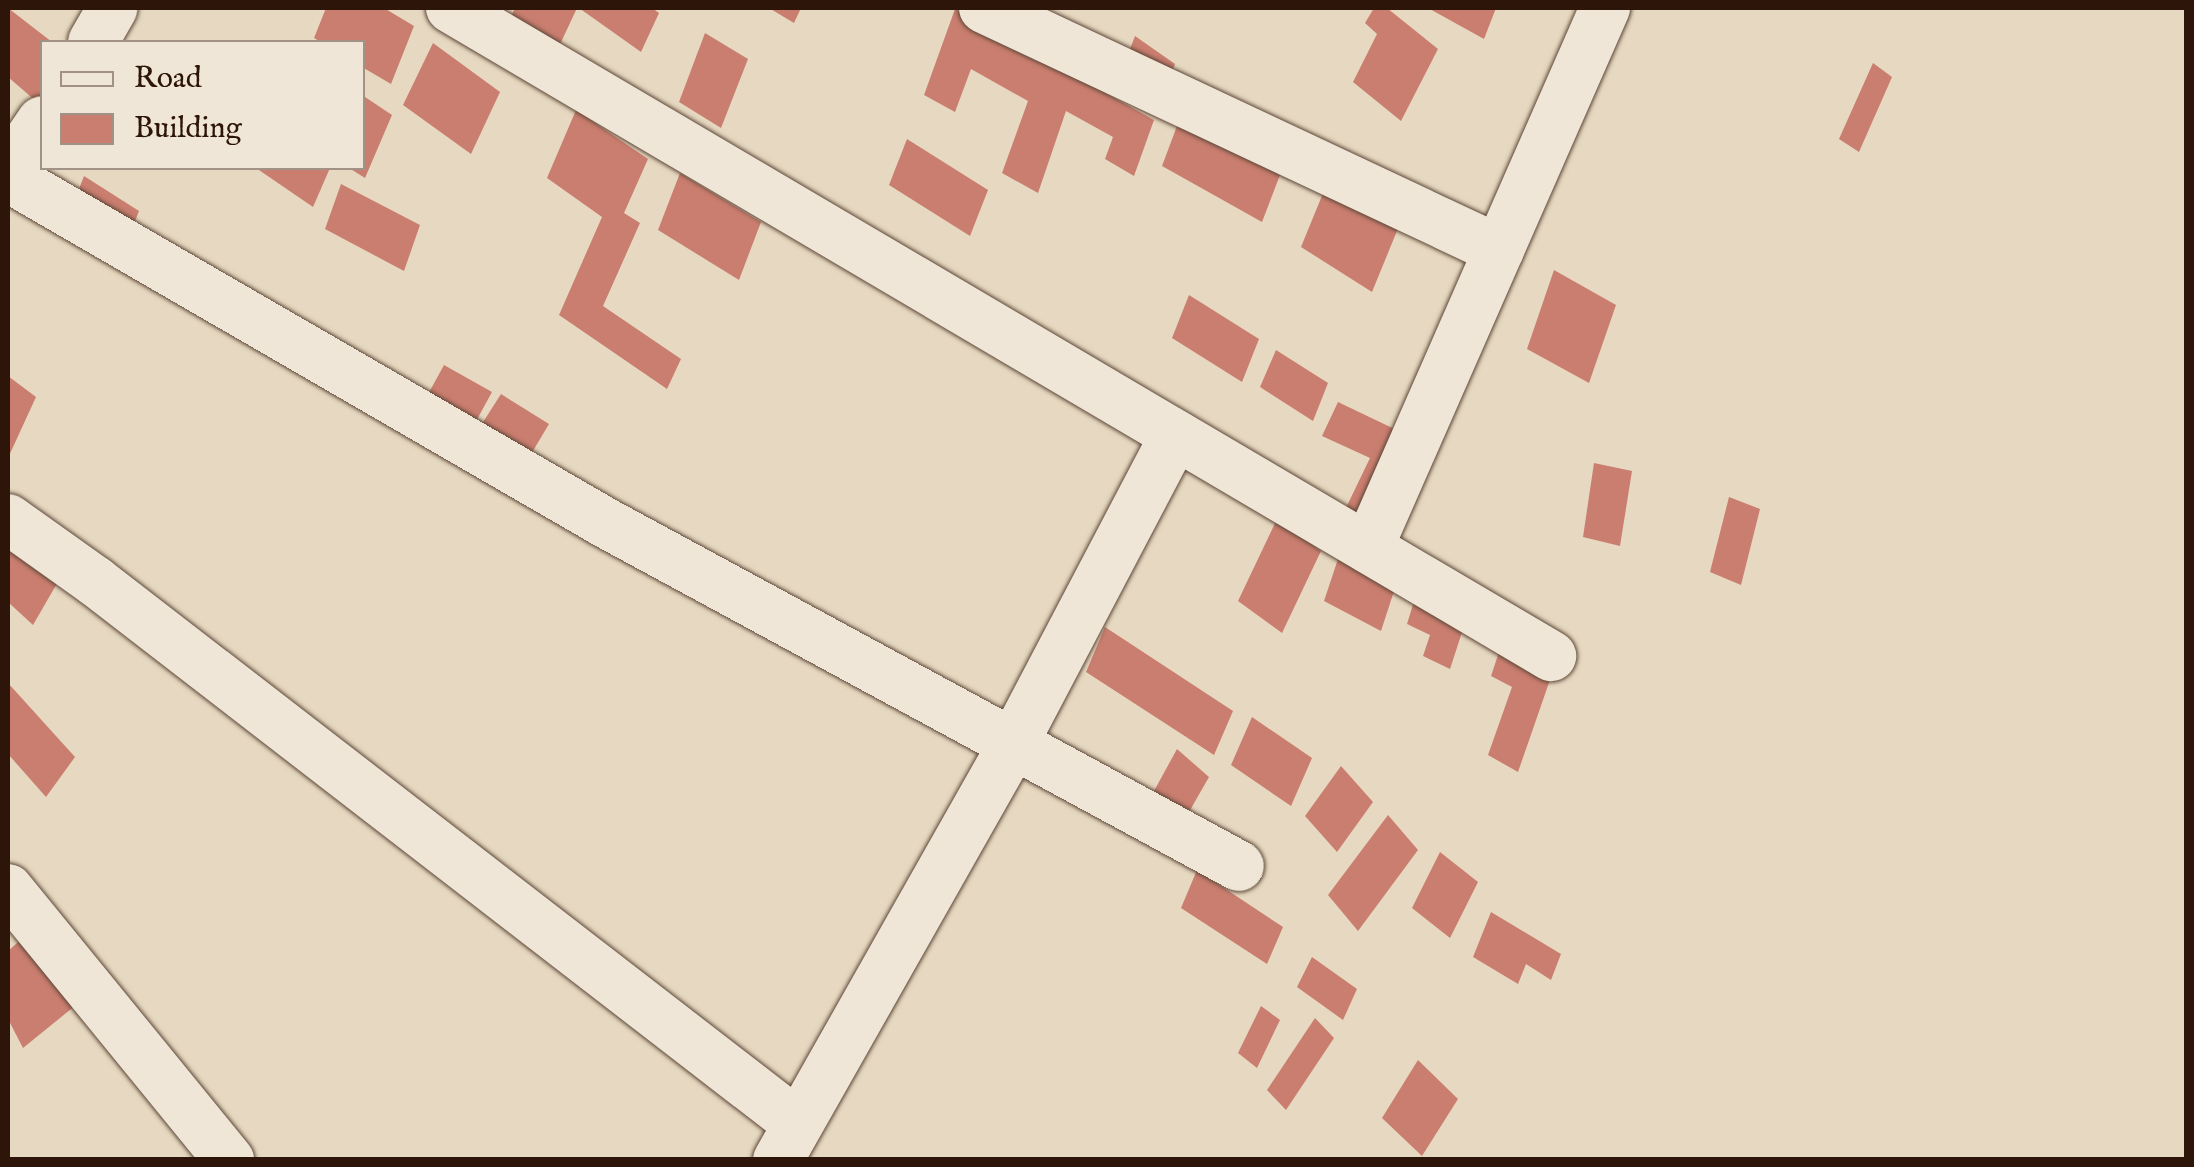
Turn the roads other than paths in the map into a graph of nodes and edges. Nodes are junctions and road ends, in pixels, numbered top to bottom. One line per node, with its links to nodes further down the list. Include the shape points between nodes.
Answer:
1 (114, 8): 5 (street)
2 (451, 8): 9 (street)
3 (984, 8): 8 (street)
4 (1605, 8): 8 (street)
5 (94, 40)
6 (40, 124): 7 (street)
7 (8, 174): 13 (street, via 604,522)
8 (1498, 250): 11 (street)
9 (1175, 435): 11 (street); 13 (street)
10 (8, 519): 16 (street, via 95,581)
11 (1368, 548): 12 (street)
12 (1552, 656)
13 (1013, 744): 14 (street); 16 (street)
14 (1239, 866)
15 (8, 889): 17 (street)
16 (788, 1142)
17 (229, 1160)

